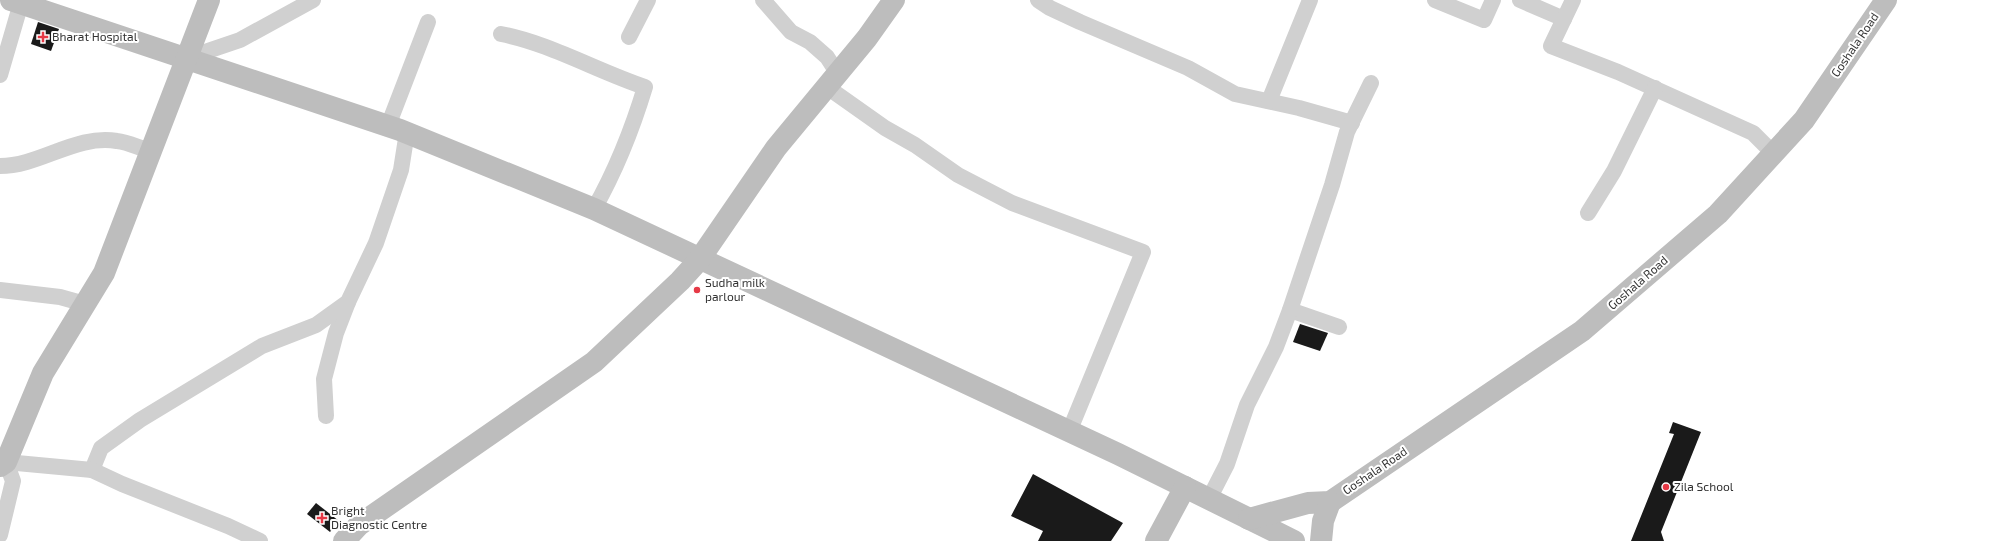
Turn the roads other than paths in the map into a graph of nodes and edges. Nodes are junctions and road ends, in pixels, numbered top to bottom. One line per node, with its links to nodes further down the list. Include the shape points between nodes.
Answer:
1 (209, 0): 18 (main road)
2 (313, 0): 18 (street, via 240,40)
3 (648, 0): 17 (street)
4 (763, 0): 20 (street, via 791,32 810,42 827,57)
5 (894, 0): 20 (main road, via 868,38)
6 (1038, 0): 23 (street, via 1074,19 1188,68 1235,94)
7 (1310, 0): 23 (street)
8 (1435, 0): 9 (street, via 1484,20)
9 (1493, 0)
10 (1520, 0): 14 (street)
11 (1573, 0): 14 (street)
12 (1886, 0): 27 (main road, Goshala Road, via 1804,120)
13 (16, 2): 18 (main road); 19 (street)
14 (1564, 19): 22 (street, via 1551,46)
15 (428, 22): 25 (street)
16 (501, 34): 29 (street, via 525,38 644,87 613,175)
17 (629, 37)
18 (187, 58): 25 (main road); 26 (main road)
19 (0, 75)
20 (832, 80): 31 (main road, via 776,148); 38 (street, via 885,128 958,175 1005,200 1143,252)
21 (1371, 83): 24 (street)
22 (1655, 88): 27 (street, via 1753,133); 30 (street, via 1614,171)
23 (1268, 101): 24 (street)
24 (1352, 123): 35 (street)
25 (398, 129): 29 (main road); 33 (street, via 401,170 376,243)
26 (150, 151): 28 (street, via 117,141 100,140 65,148 21,165); 34 (main road, via 104,273)
27 (1774, 153): 43 (main road, Goshala Road, via 1718,214 1582,331)
28 (0, 166)
29 (594, 209): 31 (main road)
30 (1588, 213)
31 (699, 260): 38 (main road); 47 (main road, via 594,362 359,525)
32 (0, 290): 34 (street, via 60,297)
33 (348, 302): 37 (street, via 336,333 324,379); 40 (street, via 316,325 262,346 140,420 100,448)
34 (86, 304): 39 (main road, via 43,373)
35 (1290, 310): 36 (street); 42 (street, via 1276,347 1247,405 1227,464)
36 (1339, 327)
37 (326, 416)
38 (1069, 432): 41 (main road)
39 (3, 464): 40 (street); 45 (street, via 12,480)
40 (92, 470): 46 (street)
41 (1185, 487): 42 (main road); 48 (main road)
42 (1209, 499): 44 (main road)
43 (1330, 502): 44 (main road, via 1308,503); 50 (main road, via 1323,521)
44 (1249, 519): 49 (main road)
45 (0, 535)
46 (260, 541)
47 (344, 541)
48 (1156, 541)
49 (1294, 541)
50 (1321, 541)

